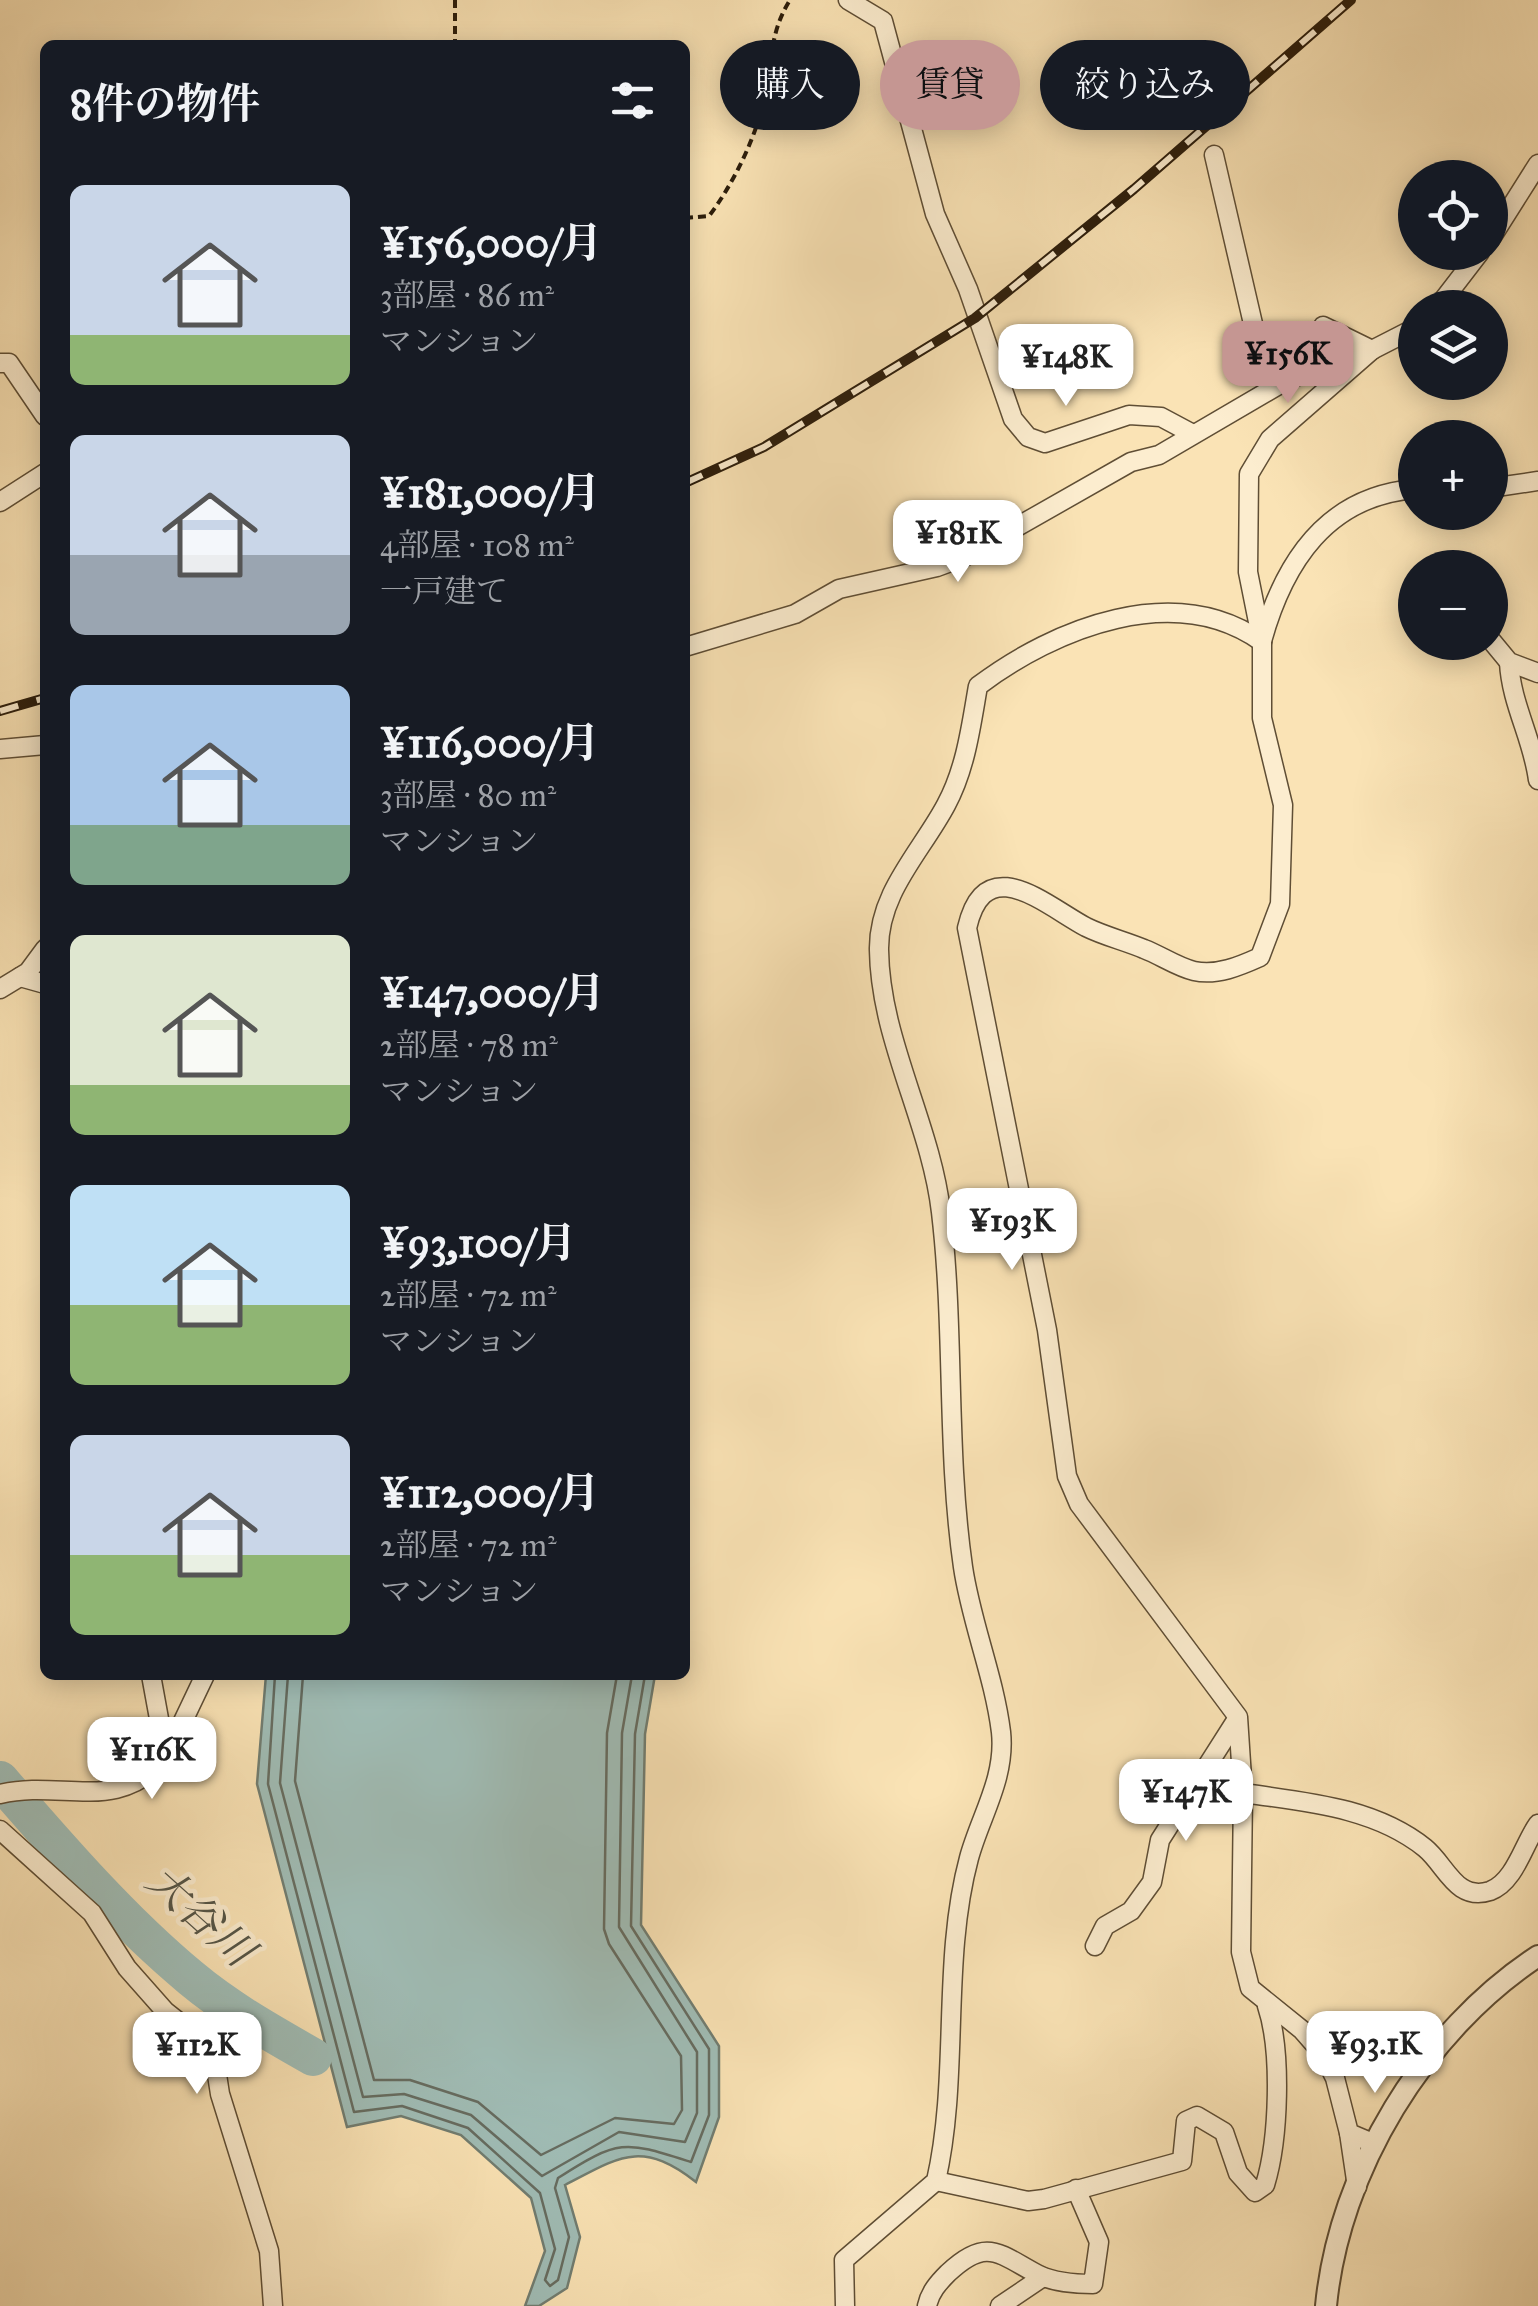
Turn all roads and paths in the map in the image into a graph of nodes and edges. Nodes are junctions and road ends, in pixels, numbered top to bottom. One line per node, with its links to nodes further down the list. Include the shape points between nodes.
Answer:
1 (455, 0): 4 (path)
2 (790, 0): 8 (path, via 774,26 761,112 726,195 709,216)
3 (848, 0): 17 (street, via 883,21 935,214 998,383 1028,437 1045,443 1128,416 1161,417)
4 (455, 40)
5 (1214, 155): 15 (street, via 1256,341)
6 (1538, 164): 7 (street)
7 (1508, 212)
8 (690, 218)
9 (1466, 270): 10 (street)
10 (1451, 290)
11 (1323, 326): 13 (street)
12 (1398, 337): 13 (street)
13 (1372, 350): 15 (street); 23 (street, via 1270,439 1249,474 1248,572)
14 (0, 363): 16 (street, via 9,362)
15 (1289, 379): 17 (street)
16 (40, 408)
17 (1191, 433): 24 (street, via 938,568 839,588 795,614)
18 (40, 476): 22 (street)
19 (1538, 480): 20 (street)
20 (1508, 485)
21 (1398, 490): 23 (street, via 1353,504 1319,527 1292,568)
22 (0, 502)
23 (1262, 642): 36 (street, via 1262,718 1282,806 1284,859 1280,904 1260,957 1232,970 1195,971 1090,929 1014,887 987,891 972,907 967,928 1047,1330 1068,1476 1080,1504); 47 (street, via 1234,622 1128,615 1012,660 978,686 968,744 947,803 886,904 878,948 884,996 941,1206 963,1570 1001,1734 997,1783 969,1860 960,1915)
24 (690, 646)
25 (1509, 662): 26 (street); 29 (street)
26 (1535, 665)
27 (40, 745): 28 (street)
28 (0, 749)
29 (1538, 780)
30 (40, 955): 31 (street)
31 (20, 977): 32 (street); 33 (street)
32 (40, 983)
33 (0, 988)
34 (152, 1680): 37 (street)
35 (203, 1680): 37 (street)
36 (1238, 1716): 38 (street); 42 (street, via 1160,1840 1152,1882 1132,1911 1105,1926)
37 (166, 1757): 39 (street, via 144,1779 117,1790)
38 (1243, 1793): 40 (street, via 1327,1804 1378,1822 1423,1846 1460,1889 1475,1893 1494,1890); 44 (street, via 1241,1952 1250,1988)
39 (0, 1794)
40 (1538, 1824)
41 (0, 1830): 51 (street, via 92,1913 165,2011 213,2049 220,2094 269,2250)
42 (1095, 1946)
43 (1538, 1956): 46 (street, via 1486,1995 1442,2041)
44 (1267, 2006): 45 (street, via 1322,2054); 49 (street, via 1275,2029 1272,2162 1265,2185 1255,2192 1245,2184 1224,2132 1196,2116 1186,2121 1182,2161)
45 (1349, 2133): 46 (street); 48 (street)
46 (1375, 2144): 48 (street)
47 (936, 2181): 49 (street, via 1028,2201); 52 (street, via 844,2260)
48 (1357, 2188): 55 (street, via 1337,2235)
49 (1076, 2189): 50 (street, via 1099,2242 1094,2284)
50 (1043, 2277): 53 (street, via 1000,2251 982,2251 937,2284); 54 (street)
51 (273, 2306)
52 (845, 2306)
53 (927, 2306)
54 (1000, 2306)
55 (1326, 2306)

